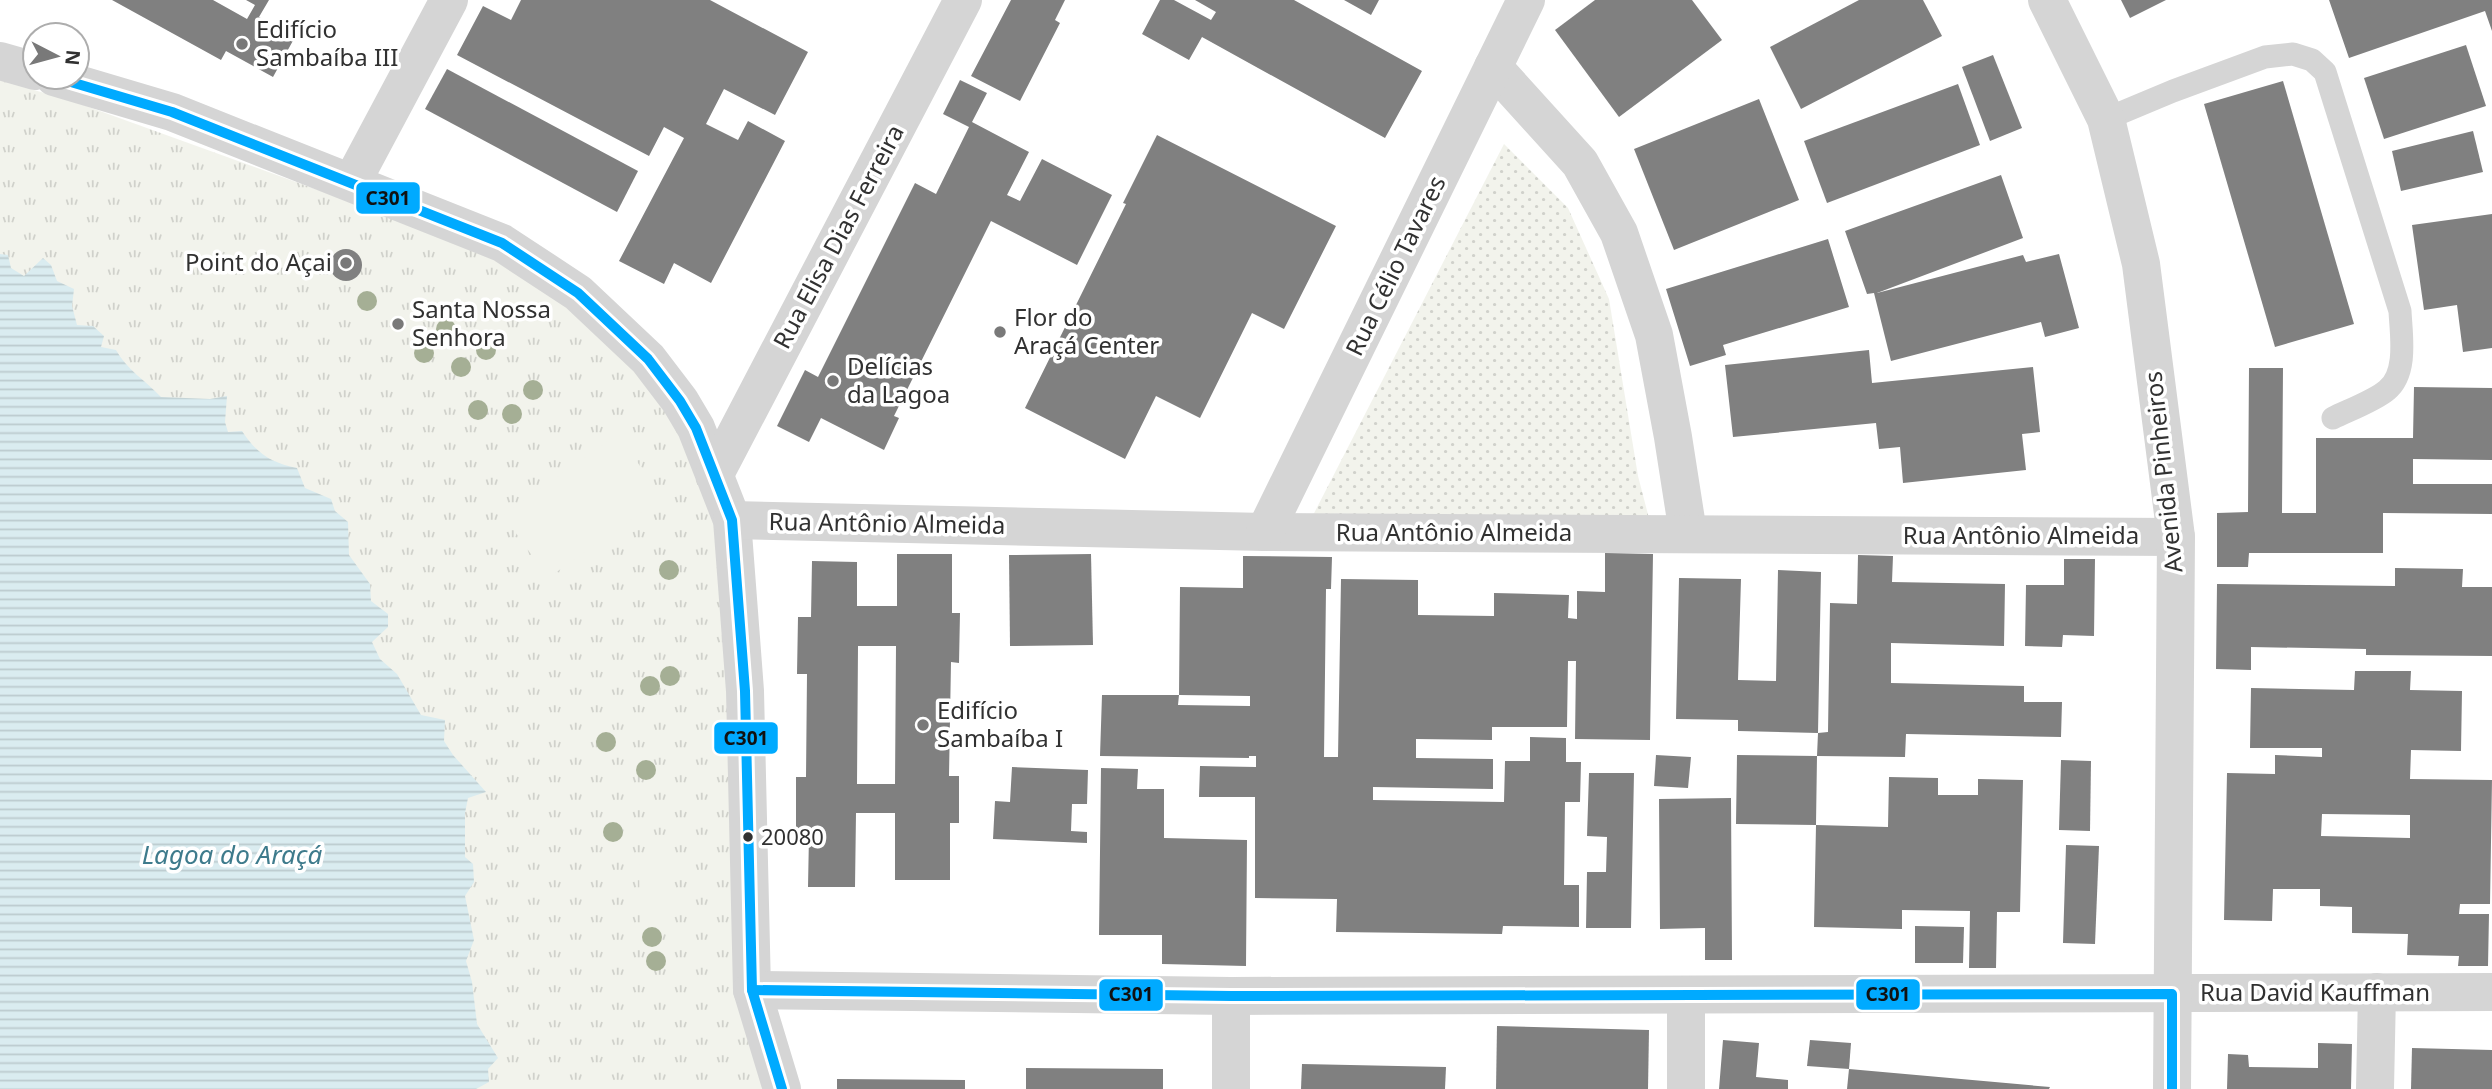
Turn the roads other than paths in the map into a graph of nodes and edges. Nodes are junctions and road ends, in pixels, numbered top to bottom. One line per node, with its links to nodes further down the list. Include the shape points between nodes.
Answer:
1 (449, 0): 10 (street)
2 (963, 0): 12 (street, Rua Elisa Dias Ferreira)
3 (1526, 0): 7 (street, Rua Célio Tavares)
4 (2047, 0): 9 (street, Avenida Pinheiros)
5 (0, 61): 6 (street)
6 (21, 67)
7 (1493, 67): 14 (street, Rua Célio Tavares); 15 (street, via 1580,163 1619,233 1654,335)
8 (91, 88): 10 (street, via 172,111)
9 (2106, 119): 11 (lane, via 2265,57 2293,54 2312,60 2325,72 2400,311 2402,343 2399,372 2388,390); 16 (street, Avenida Pinheiros, via 2141,264)
10 (352, 182): 12 (street, via 502,243 578,293 648,359 680,401)
11 (2333, 418)
12 (715, 474): 13 (street)
13 (732, 520): 14 (street, Rua Antônio Almeida); 17 (street, via 745,691)
14 (1265, 532): 15 (street, Rua Antônio Almeida)
15 (1688, 533): 16 (street, Rua Antônio Almeida)
16 (2176, 537): 20 (street, Avenida Pinheiros)
17 (752, 990): 22 (street, Rua David Kauffman); 23 (street)
18 (2377, 992): 19 (street, Rua David Kauffman); 20 (street, Rua David Kauffman); 27 (street)
19 (2492, 992)
20 (2172, 994): 21 (street, Rua David Kauffman); 26 (street, Avenida Pinheiros)
21 (1686, 995): 22 (street, Rua David Kauffman); 25 (street)
22 (1231, 996): 24 (street)
23 (782, 1089)
24 (1231, 1089)
25 (1686, 1089)
26 (2172, 1089)
27 (2375, 1089)

